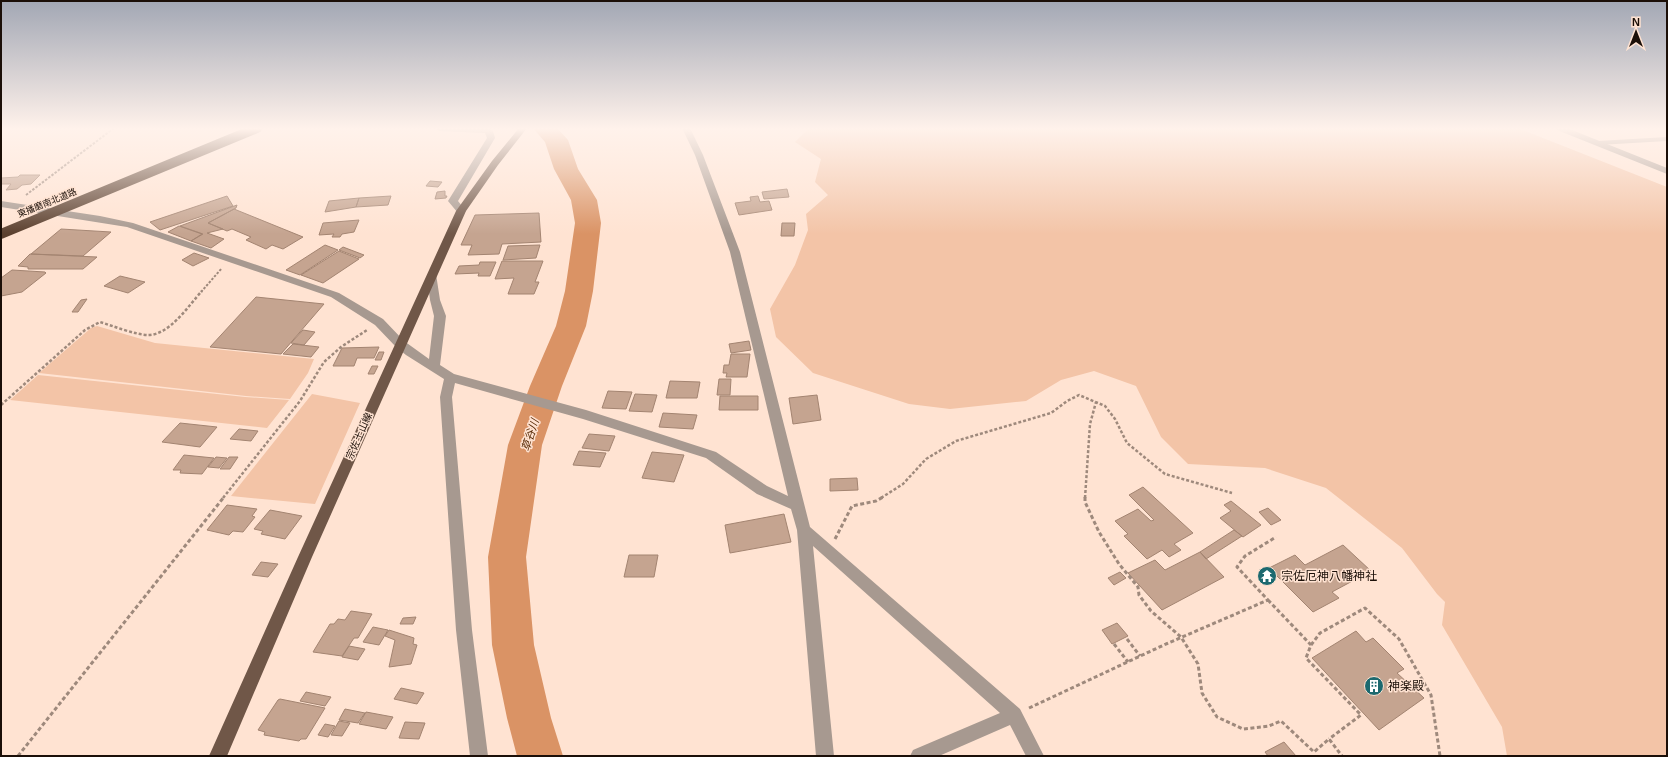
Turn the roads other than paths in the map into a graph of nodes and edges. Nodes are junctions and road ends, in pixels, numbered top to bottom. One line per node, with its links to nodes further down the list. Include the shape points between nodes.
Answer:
1 (152, 163): 10 (highway, 東播磨南北道路)
2 (172, 163): 11 (highway, 東播磨南北道路, bridge)
3 (476, 163): 9 (street, via 453,201)
4 (495, 163): 9 (main road, 宗佐土山線)
5 (702, 163): 16 (street, via 735,252)
6 (1648, 163): 7 (street)
7 (1667, 171)
8 (6, 205): 13 (street, via 100,218 129,225 335,295 379,322)
9 (461, 211): 12 (main road, 宗佐土山線)
10 (1, 225)
11 (1, 234)
12 (432, 276): 13 (main road, 宗佐土山線); 14 (street, via 440,316)
13 (400, 344): 14 (street); 19 (main road, 宗佐土山線)
14 (434, 367): 15 (street)
15 (450, 377): 16 (street, via 586,415 711,455 762,490); 20 (street, via 446,397 456,546)
16 (797, 506): 17 (street)
17 (804, 530): 18 (street); 21 (street)
18 (1014, 715): 22 (street); 23 (street)
19 (218, 756)
20 (479, 756)
21 (825, 756)
22 (919, 756)
23 (1035, 756)

